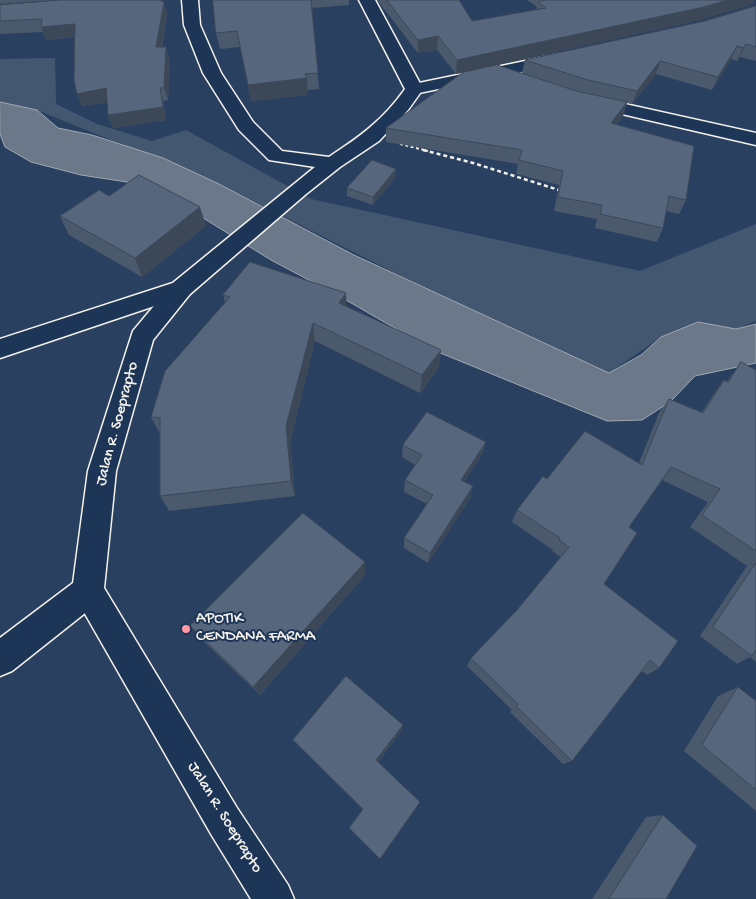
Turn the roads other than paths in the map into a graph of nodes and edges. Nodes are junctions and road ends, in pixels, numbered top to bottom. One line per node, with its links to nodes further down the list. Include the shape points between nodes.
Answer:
1 (190, 0): 9 (main road, via 192,25 212,73 246,126)
2 (367, 0): 6 (main road)
3 (576, 56): 4 (main road)
4 (500, 73): 5 (main road); 6 (main road)
5 (526, 82)
6 (414, 89): 10 (main road, Jalan R. Soeprapto, via 372,137)
7 (570, 96): 8 (main road)
8 (756, 138)
9 (276, 156): 10 (main road); 11 (main road)
10 (333, 162): 11 (main road, Jalan R. Soeprapto)
11 (295, 193): 12 (main road, Jalan R. Soeprapto)
12 (192, 279): 13 (main road); 14 (main road, Jalan R. Soeprapto, via 142,338 102,471)
13 (0, 349)
14 (88, 591): 15 (main road); 16 (main road, Jalan R. Soeprapto, via 224,822)
15 (0, 659)
16 (274, 899)

